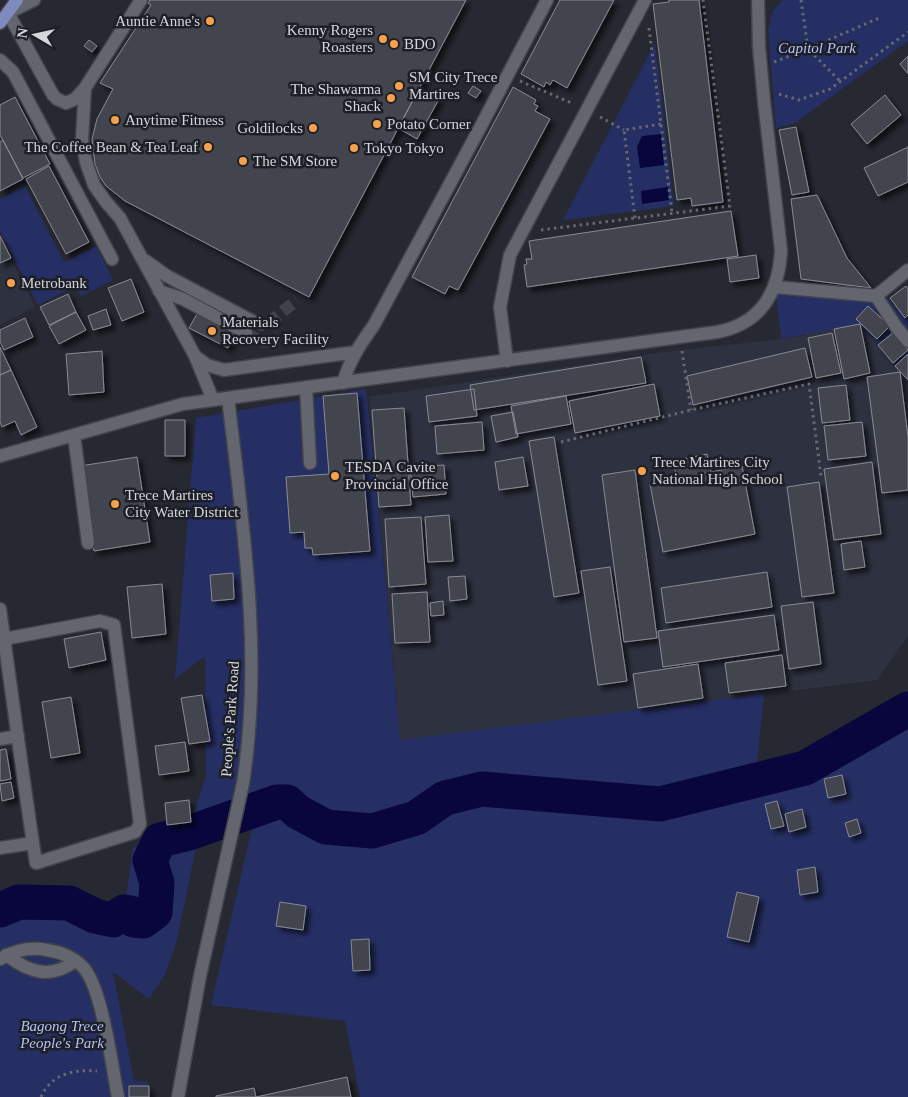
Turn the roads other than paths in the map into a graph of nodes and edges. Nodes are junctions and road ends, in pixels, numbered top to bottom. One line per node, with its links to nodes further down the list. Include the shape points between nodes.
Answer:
1 (17, 0): 7 (main road)
2 (34, 0): 7 (street)
3 (141, 0): 9 (street)
4 (547, 0): 21 (street)
5 (645, 0): 23 (street, via 510,255 500,307)
6 (758, 0): 14 (street, via 764,101 781,237 781,263)
7 (4, 18): 9 (street, via 57,99 70,102)
8 (0, 60): 11 (street, via 12,72)
9 (85, 88): 10 (street, via 82,140 89,172)
10 (138, 251): 13 (street, via 146,262); 15 (street)
11 (112, 259)
12 (908, 270): 16 (street)
13 (178, 281): 17 (street); 18 (street)
14 (775, 287): 16 (street); 23 (street, via 756,314 742,325 728,330)
15 (159, 291): 17 (street); 22 (street)
16 (876, 296): 20 (street)
17 (183, 299): 19 (street)
18 (252, 321)
19 (246, 333)
20 (908, 341)
21 (356, 352): 22 (street, via 224,370 207,365); 24 (street)
22 (195, 356): 27 (street)
23 (506, 361): 24 (street)
24 (343, 383): 25 (street)
25 (306, 388): 26 (street); 30 (street)
26 (228, 398): 27 (street); 41 (street, People's Park Road, via 249,576 251,704 243,783 200,976)
27 (213, 400): 28 (street, via 183,404)
28 (74, 435): 29 (street); 31 (street)
29 (0, 456)
30 (310, 464)
31 (88, 543)
32 (0, 609): 33 (street)
33 (2, 640): 34 (street); 36 (street, via 100,621 114,625 140,824 135,832 36,863)
34 (18, 736): 35 (street); 36 (street)
35 (0, 739)
36 (33, 843): 37 (street)
37 (0, 848)
38 (3, 957): 39 (street, via 25,949 42,949); 39 (street, via 32,970 47,972 61,969)
39 (75, 960): 40 (street, via 88,974 96,991)
40 (118, 1097)
41 (178, 1097)

